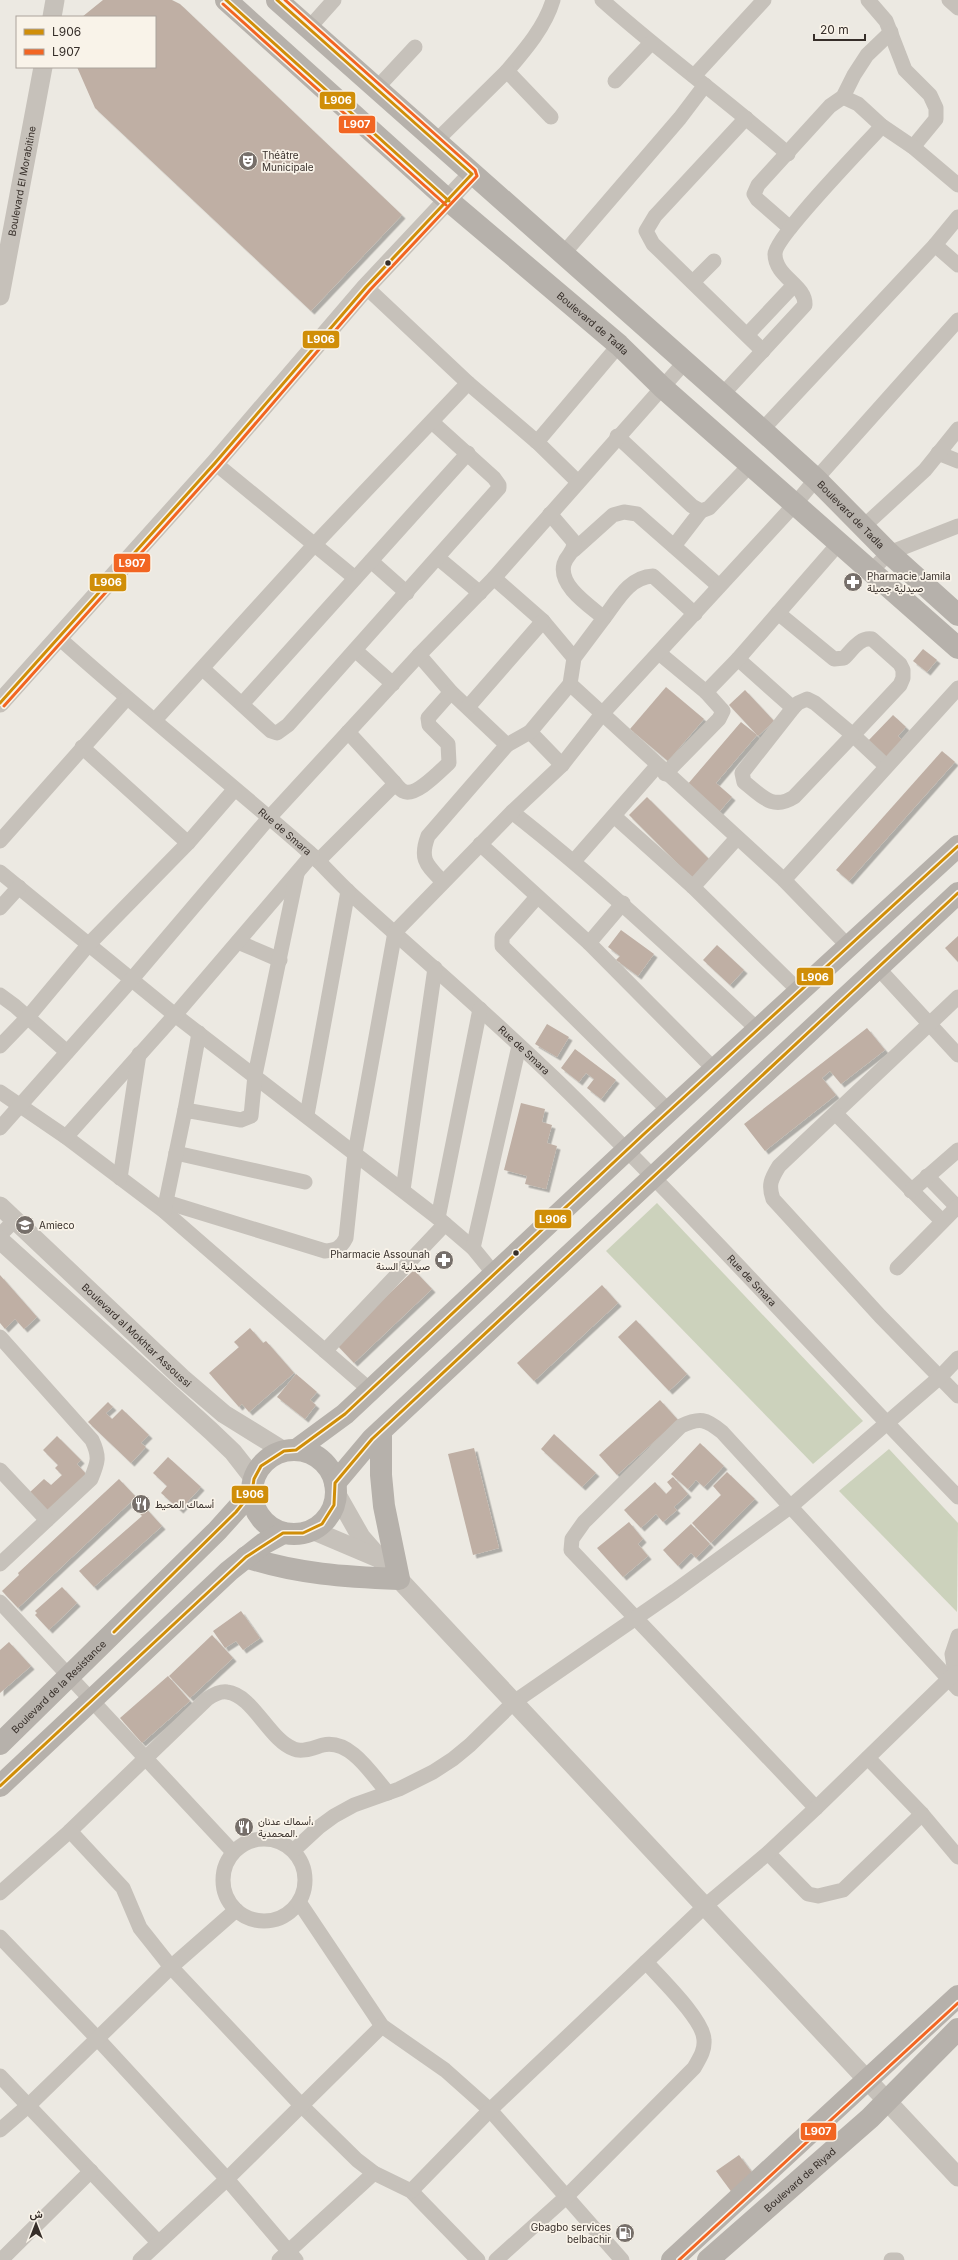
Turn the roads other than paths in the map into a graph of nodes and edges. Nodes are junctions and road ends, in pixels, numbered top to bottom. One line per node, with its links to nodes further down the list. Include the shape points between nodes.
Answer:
1 (56, 0): 11 (street)
2 (226, 0): 30 (main road, Boulevard de Tadla)
3 (277, 0): 12 (main road, Boulevard de Tadla)
4 (334, 0): 12 (street)
5 (553, 0): 17 (street, via 550,11 537,33)
6 (602, 0): 14 (street)
7 (764, 0): 19 (street)
8 (868, 0): 13 (street, via 886,21)
9 (949, 0): 10 (street)
10 (958, 8)
11 (52, 16)
12 (309, 28): 20 (main road, Boulevard de Tadla)
13 (891, 32): 21 (street, via 867,55); 26 (street, via 905,70 930,95 936,108 936,119)
14 (651, 43): 18 (street); 19 (street)
15 (415, 47): 20 (street)
16 (43, 68): 40 (street, Boulevard El Morabitine)
17 (507, 71): 22 (street); 25 (street)
18 (615, 81)
19 (699, 81): 23 (street); 34 (street, via 680,118)
20 (376, 89): 25 (main road, Boulevard de Tadla)
21 (843, 97): 24 (street, via 858,104); 27 (street, via 830,106)
22 (551, 117)
23 (746, 118): 27 (street); 37 (street, via 655,216 646,231 653,244)
24 (882, 126): 26 (street); 32 (street)
25 (436, 141): 28 (main road, Boulevard de Tadla)
26 (913, 147): 29 (street)
27 (788, 154): 32 (street, via 758,184 754,194)
28 (472, 174): 30 (street); 34 (main road, Boulevard de Tadla)
29 (958, 185)
30 (449, 201): 39 (street); 43 (main road, Boulevard de Tadla)
31 (958, 217): 33 (street)
32 (790, 228): 38 (street, via 775,256 780,270)
33 (935, 245): 36 (street); 51 (street)
34 (564, 253): 45 (main road, Boulevard de Tadla)
35 (714, 262): 37 (street)
36 (958, 265)
37 (693, 282): 42 (street)
38 (794, 285): 42 (street); 44 (street, via 803,296 805,305)
39 (366, 287): 46 (street); 57 (street)
40 (0, 296)
41 (956, 327): 59 (street)
42 (747, 335): 44 (street)
43 (619, 345): 47 (main road, Boulevard de Tadla); 53 (street)
44 (763, 351): 48 (street)
45 (684, 363): 47 (street); 48 (main road, Boulevard de Tadla)
46 (468, 383): 49 (street); 53 (street)
47 (662, 387): 52 (street); 58 (main road, Boulevard de Tadla)
48 (722, 395): 51 (main road, Boulevard de Tadla)
49 (432, 422): 54 (street); 67 (street)
50 (958, 429): 55 (street)
51 (762, 430): 59 (main road, Boulevard de Tadla)
52 (617, 436): 60 (street); 62 (street, via 692,506)
53 (537, 442): 60 (street)
54 (468, 453): 71 (street, via 497,481 499,488); 72 (street)
55 (938, 453): 56 (street); 64 (street, via 912,483)
56 (958, 460)
57 (215, 463): 67 (street); 84 (street)
58 (751, 464): 61 (main road, Boulevard de Tadla); 62 (street, via 709,508)
59 (816, 479): 61 (street); 64 (main road, Boulevard de Tadla)
60 (578, 482): 63 (street)
61 (796, 503): 66 (main road, Boulevard de Tadla); 76 (street)
62 (701, 511): 68 (street)
63 (550, 514): 69 (street, via 569,534 574,542); 75 (street)
64 (862, 526): 70 (main road, Boulevard de Tadla)
65 (958, 526): 70 (street)
66 (840, 542): 73 (main road, Boulevard de Tadla); 79 (street)
67 (315, 544): 74 (street); 91 (street)
68 (674, 546): 69 (street, via 637,514 624,512 613,515); 76 (street)
69 (574, 550): 82 (street, via 564,564 565,579 570,587)
70 (889, 553): 73 (street); 81 (main road, Boulevard de Tadla)
71 (438, 558): 77 (street); 78 (street)
72 (371, 561): 74 (street); 77 (street)
73 (871, 571): 85 (main road, Boulevard de Tadla)
74 (356, 578): 99 (street)
75 (494, 578): 78 (street); 83 (street)
76 (719, 586): 80 (street)
77 (406, 593): 86 (street)
78 (480, 593): 88 (street)
79 (778, 613): 90 (street); 106 (street, via 834,659 844,658 867,638 872,639 900,664 903,670 900,685)
80 (694, 614): 82 (street, via 653,576 642,576 633,581); 87 (street)
81 (958, 615)
82 (604, 618): 89 (street)
83 (543, 621): 89 (street); 100 (street)
84 (58, 637): 97 (street, Rue de Smara); 98 (street)
85 (958, 648)
86 (355, 650): 92 (street); 99 (street, via 282,731 270,731)
87 (659, 653): 96 (street); 102 (street)
88 (419, 654): 92 (street); 95 (street)
89 (574, 658): 93 (street)
90 (738, 659): 96 (street); 101 (street)
91 (203, 669): 99 (street); 103 (street)
92 (393, 684): 104 (street)
93 (570, 684): 102 (street); 105 (street)
94 (958, 688): 110 (street)
95 (451, 692): 100 (street); 112 (street, via 428,718 429,726 448,744 449,763 420,788 409,792 403,791)
96 (706, 692): 111 (street, via 722,708 722,715)
97 (126, 698): 103 (street, Rue de Smara); 108 (street)
98 (0, 703)
99 (242, 704)
100 (468, 707): 107 (street)
101 (793, 708): 106 (street, via 802,700 811,701); 106 (street, via 742,773 744,782 771,802 778,804 794,797)
102 (602, 714): 109 (street); 111 (street)
103 (155, 720): 113 (street, Rue de Smara)
104 (348, 732): 112 (street); 116 (street)
105 (530, 732): 107 (street); 109 (street)
106 (853, 735): 110 (street)
107 (507, 745): 127 (street, via 428,836 423,855 426,864)
108 (82, 747): 118 (street); 119 (street)
109 (562, 765): 114 (street)
110 (886, 766): 126 (street)
111 (661, 770): 115 (street); 117 (street)
112 (394, 782): 122 (street, via 391,788)
113 (234, 790): 116 (street, Rue de Smara); 119 (street)
114 (512, 812): 120 (street); 123 (street)
115 (614, 816): 123 (street); 129 (street)
116 (268, 819): 122 (street, Rue de Smara); 143 (street)
117 (737, 838): 126 (street); 129 (street)
118 (0, 842)
119 (188, 843): 138 (street)
120 (480, 844): 127 (street); 132 (street)
121 (958, 846): 139 (main road)
122 (315, 858): 125 (street); 130 (street, Rue de Smara)
123 (574, 861): 133 (street)
124 (0, 872): 128 (street)
125 (297, 874): 136 (street); 140 (street)
126 (784, 880): 139 (street)
127 (443, 882): 135 (street)
128 (19, 887): 134 (street); 138 (street)
129 (693, 887): 144 (street)
130 (348, 891): 135 (street, Rue de Smara); 165 (street)
131 (958, 893): 142 (main road)
132 (537, 897): 137 (street); 163 (street, via 502,937 502,946)
133 (623, 903): 137 (street); 151 (street)
134 (0, 908)
135 (395, 932): 141 (street, Rue de Smara); 171 (street)
136 (238, 942): 140 (street); 148 (street)
137 (589, 943): 158 (street)
138 (89, 944): 143 (street); 149 (street)
139 (848, 946): 144 (main road)
140 (280, 960): 159 (street)
141 (435, 968): 147 (street, Rue de Smara); 176 (street)
142 (878, 968): 150 (street); 172 (main road)
143 (132, 979): 148 (street); 155 (street)
144 (799, 991): 151 (main road)
145 (0, 995): 149 (street)
146 (958, 997): 150 (street)
147 (480, 1009): 154 (street, Rue de Smara); 182 (street)
148 (175, 1015): 152 (street); 156 (street)
149 (28, 1017): 153 (street); 155 (street)
150 (929, 1026): 157 (street); 164 (street)
151 (757, 1029): 158 (main road)
152 (199, 1033): 159 (street); 162 (street)
153 (0, 1046)
154 (519, 1046): 169 (street, Rue de Smara); 186 (street)
155 (68, 1052): 161 (street)
156 (139, 1054): 167 (street); 174 (street)
157 (958, 1055)
158 (714, 1069): 163 (main road)
159 (255, 1075): 162 (street, via 251,1116 246,1119); 165 (street)
160 (0, 1092): 161 (street)
161 (20, 1106): 166 (street); 167 (street)
162 (185, 1110): 170 (street)
163 (669, 1111): 169 (main road)
164 (836, 1114): 177 (street); 192 (street, via 779,1166 769,1187 773,1199 880,1316)
165 (307, 1115): 171 (street)
166 (0, 1128)
167 (66, 1137): 174 (street)
168 (958, 1150): 173 (street)
169 (626, 1151): 172 (street, Rue de Smara); 188 (main road)
170 (176, 1153): 175 (street); 179 (street)
171 (356, 1153): 176 (street); 179 (street, via 346,1238 335,1250 325,1251)
172 (652, 1176): 195 (street, Rue de Smara); 196 (main road)
173 (927, 1176): 177 (street); 180 (street)
174 (120, 1178): 179 (street)
175 (305, 1182)
176 (403, 1190): 182 (street)
177 (911, 1192): 183 (street)
178 (0, 1206): 181 (street, Boulevard al Mokhtar Assoussi)
179 (165, 1207): 190 (street)
180 (958, 1208): 183 (street)
181 (14, 1221): 184 (street); 197 (street, Boulevard al Mokhtar Assoussi, via 218,1409 250,1432)
182 (442, 1221): 186 (street); 190 (street)
183 (942, 1221): 187 (street)
184 (0, 1235)
185 (0, 1240): 199 (street, Boulevard al Mokhtar Assoussi, via 233,1452)
186 (473, 1248): 188 (street)
187 (897, 1268)
188 (496, 1275): 193 (main road)
189 (0, 1337): 203 (street, via 92,1440 97,1452 98,1463 91,1479)
190 (325, 1351): 193 (street)
191 (958, 1358): 192 (street)
192 (940, 1377): 194 (street); 195 (street)
193 (370, 1390): 197 (main road, via 345,1414)
194 (958, 1396)
195 (886, 1423): 201 (street, Rue de Smara); 202 (street)
196 (381, 1431): 200 (main road, via 353,1459); 209 (main road, via 384,1506)
197 (290, 1451): 199 (main road, via 261,1466); 200 (main road, via 310,1453 321,1460 330,1470)
198 (0, 1470): 203 (street)
199 (253, 1485): 205 (main road, via 254,1505 260,1518 270,1527); 213 (main road, Boulevard de la Resistance, via 217,1531)
200 (336, 1488): 204 (main road, via 334,1504 329,1515 322,1524); 207 (street, via 361,1537)
201 (958, 1497)
202 (790, 1507): 211 (street); 211 (street, via 711,1423 700,1419 681,1426 584,1522 572,1539 571,1550); 214 (street)
203 (47, 1520): 208 (street)
204 (312, 1530): 205 (main road, via 303,1534); 207 (street)
205 (283, 1533): 206 (main road)
206 (246, 1557): 209 (main road, via 274,1567 316,1574); 215 (main road)
207 (381, 1560): 209 (street)
208 (0, 1564)
209 (399, 1579): 216 (street)
210 (3, 1612): 213 (street)
211 (634, 1619): 216 (street); 222 (street)
212 (958, 1636): 214 (street, via 952,1654)
213 (69, 1677): 215 (street); 217 (main road, Boulevard de la Resistance)
214 (955, 1679): 219 (street)
215 (91, 1701): 218 (street); 220 (main road)
216 (514, 1702): 221 (street, via 452,1759 433,1772); 231 (street)
217 (0, 1744)
218 (144, 1758): 221 (street, via 207,1699 218,1693 227,1692 244,1701 294,1750 333,1743 347,1748); 224 (street); 226 (street)
219 (868, 1758): 222 (street); 223 (street)
220 (0, 1786)
221 (388, 1793): 225 (street, via 354,1805 334,1816)
222 (816, 1808): 227 (street)
223 (922, 1814): 227 (street, via 843,1890 818,1896 808,1894); 228 (street)
224 (70, 1831): 229 (street); 235 (street, via 123,1888 140,1928)
225 (294, 1850): 226 (street, via 282,1842 264,1838 250,1840); 230 (street, via 303,1866 305,1880)
226 (233, 1852): 232 (street, via 225,1864 223,1885 227,1899)
227 (768, 1853): 231 (street)
228 (958, 1857)
229 (0, 1893)
230 (299, 1902): 232 (street, via 289,1912 275,1919 261,1921); 237 (street)
231 (705, 1906): 234 (street); 241 (street)
232 (236, 1910): 235 (street)
233 (0, 1937): 239 (street)
234 (646, 1962): 245 (street); 252 (street, via 700,2024 704,2040 701,2056 694,2068)
235 (171, 1967): 239 (street); 244 (street)
236 (958, 1996): 241 (main road)
237 (382, 2026): 244 (street); 245 (street, via 445,2070)
238 (958, 2029): 242 (main road, Boulevard de Riyad)
239 (96, 2038): 243 (street); 250 (street)
240 (0, 2076): 243 (street)
241 (866, 2079): 242 (street); 260 (main road)
242 (886, 2101): 249 (street); 261 (main road, Boulevard de Riyad, via 870,2118)
243 (28, 2105): 246 (street); 247 (street)
244 (302, 2106): 248 (street, via 357,2160); 250 (street)
245 (490, 2110): 251 (street); 252 (street)
246 (0, 2130)
247 (91, 2171): 253 (street); 255 (street)
248 (374, 2173): 251 (street); 254 (street)
249 (958, 2177)
250 (227, 2179): 253 (street); 254 (street)
251 (410, 2191): 257 (street)
252 (565, 2198): 258 (street); 259 (street)
253 (158, 2242): 256 (street)
254 (288, 2257)
255 (1, 2260)
256 (140, 2260)
257 (478, 2260)
258 (496, 2260)
259 (622, 2260)
260 (672, 2260)
261 (708, 2260)
262 (891, 2260): 263 (street)
263 (897, 2260)

